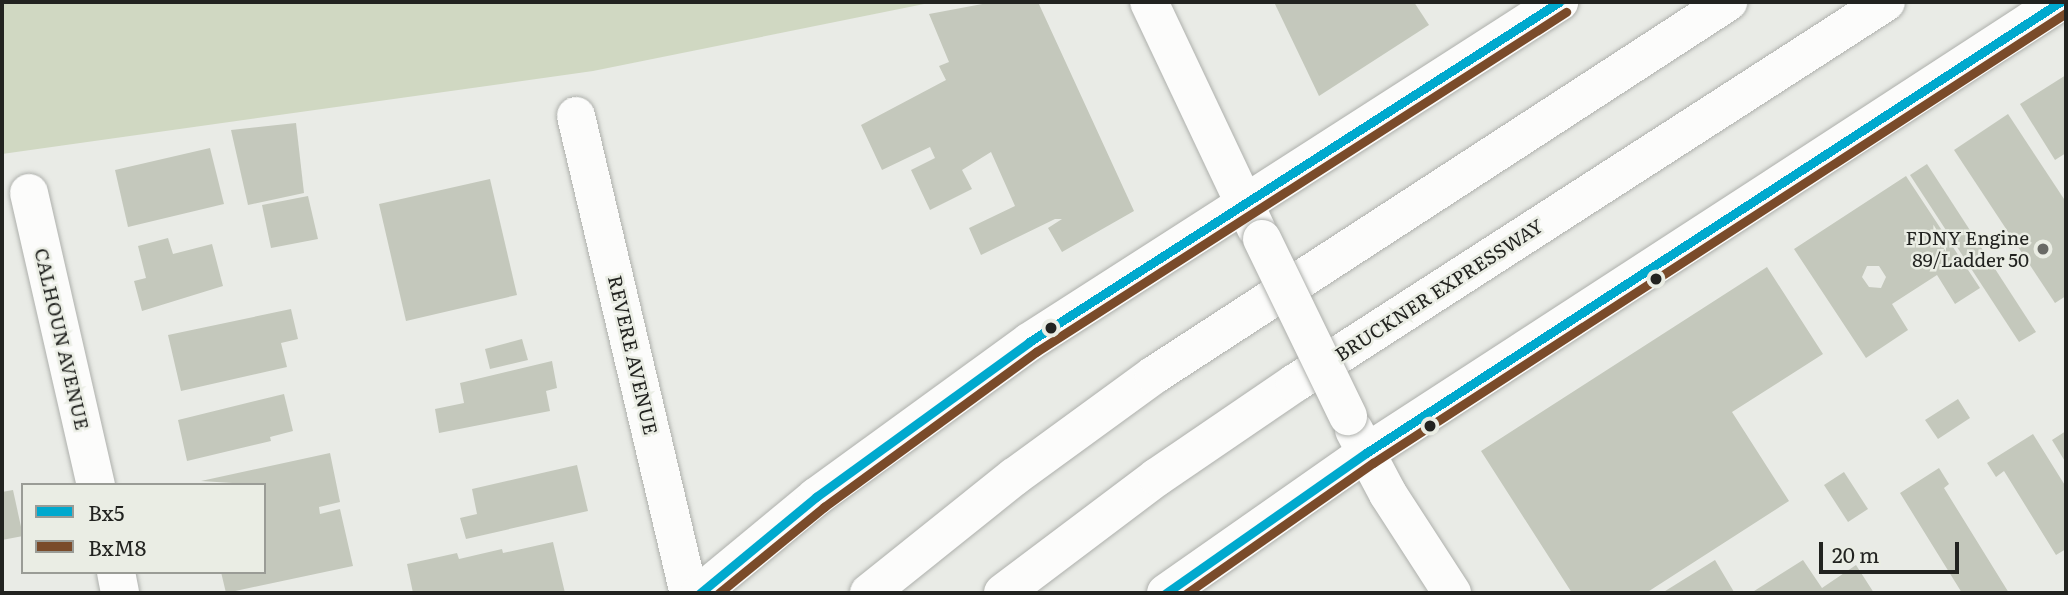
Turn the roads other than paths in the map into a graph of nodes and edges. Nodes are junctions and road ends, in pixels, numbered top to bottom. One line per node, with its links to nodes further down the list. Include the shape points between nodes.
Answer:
1 (1149, 2): 8 (main road)
2 (1559, 2): 8 (main road)
3 (1728, 2): 15 (main road, via 1154,375 1004,484)
4 (1886, 2): 16 (main road, BRUCKNER EXPRESSWAY, via 1295,383 1157,477)
5 (2060, 2): 9 (main road)
6 (576, 116): 13 (main road, REVERE AVENUE)
7 (29, 193): 10 (main road, CALHOUN AVENUE)
8 (1244, 204): 9 (main road, bridge); 14 (main road, via 1029,342 816,497)
9 (1366, 453): 17 (main road); 18 (main road)
10 (96, 483)
11 (116, 574): 12 (main road)
12 (120, 593)
13 (689, 593)
14 (700, 593)
15 (869, 593)
16 (1003, 593)
17 (1166, 593)
18 (1452, 593)

